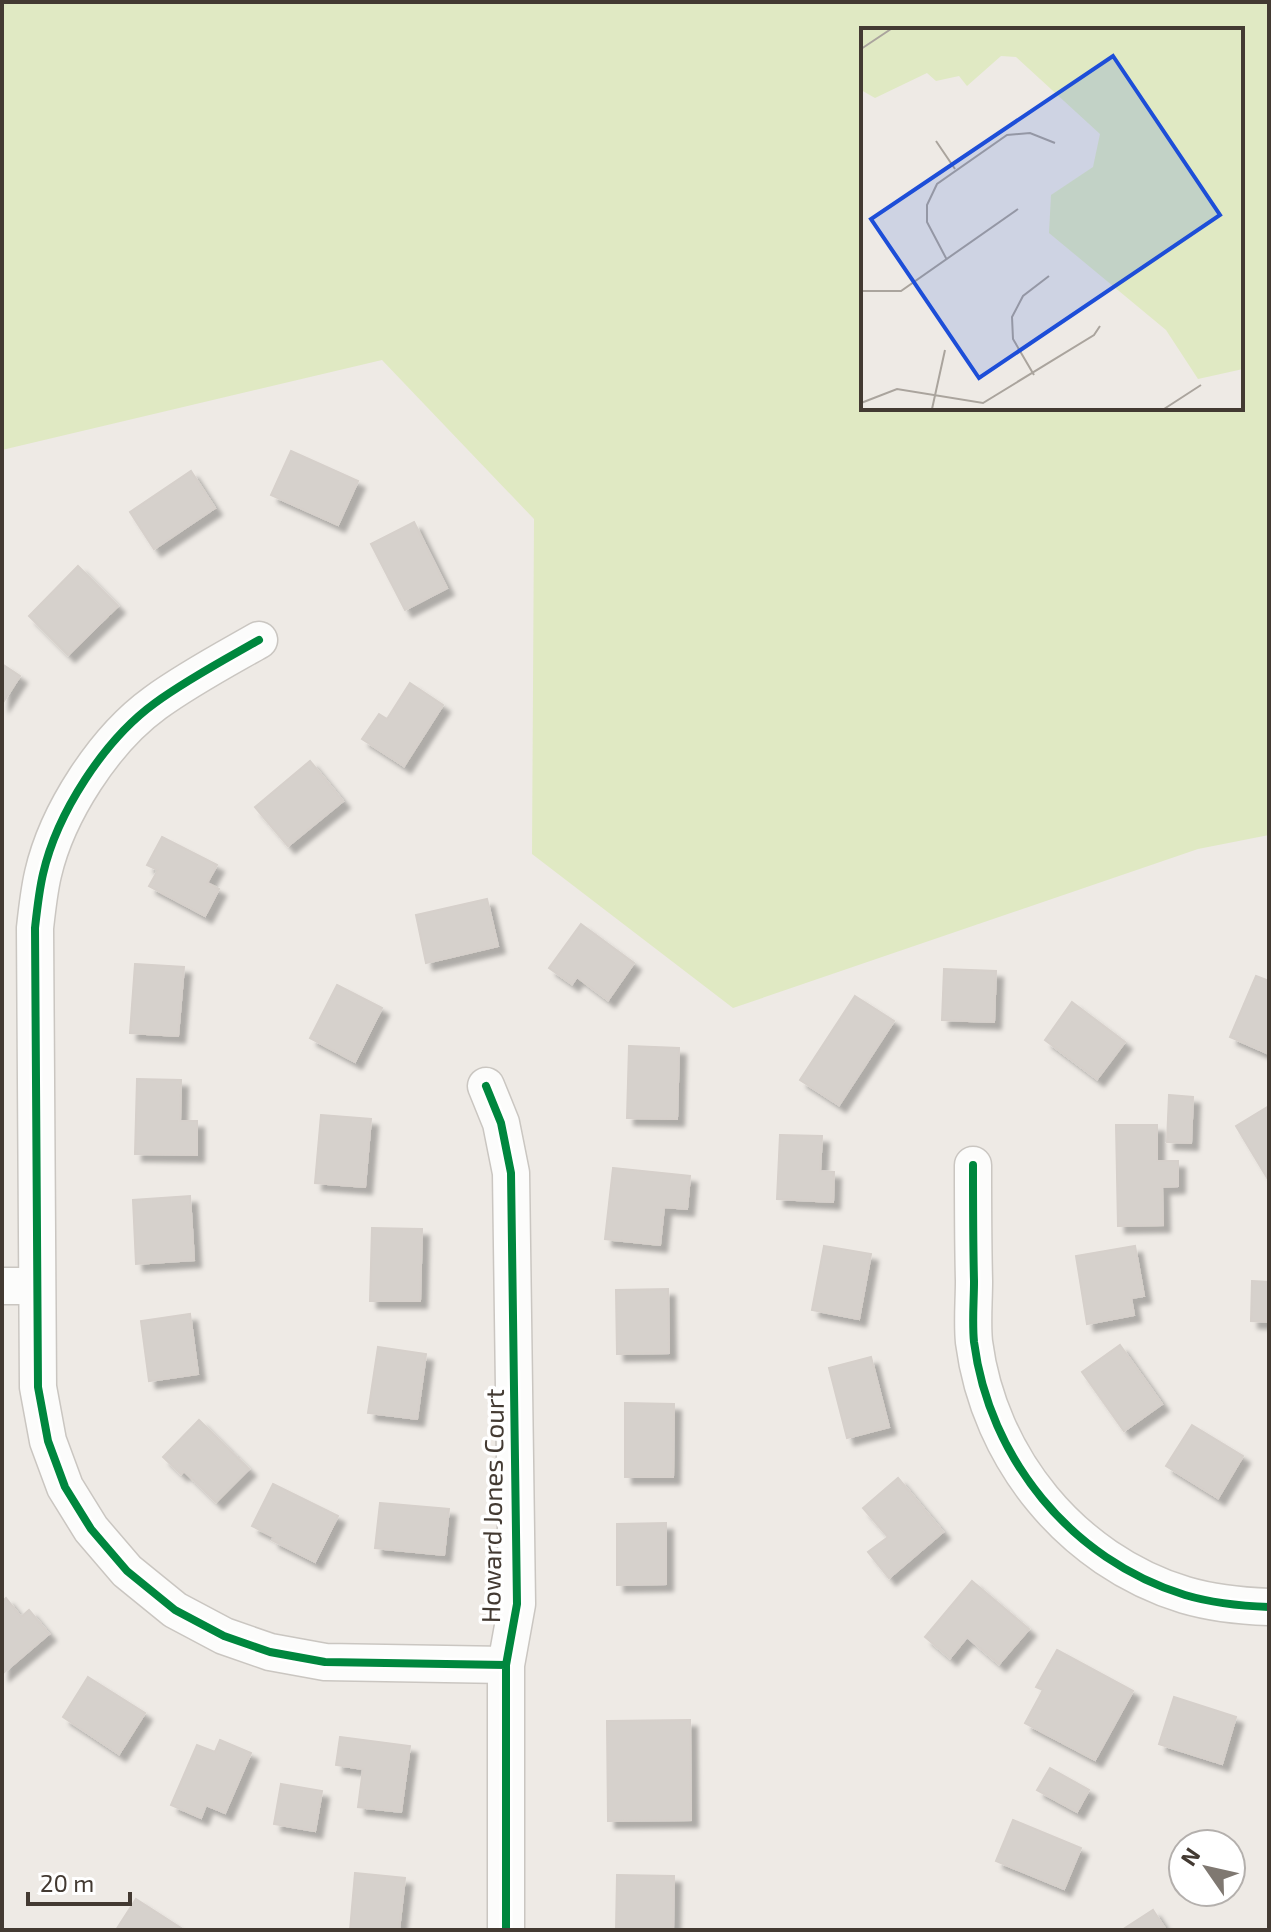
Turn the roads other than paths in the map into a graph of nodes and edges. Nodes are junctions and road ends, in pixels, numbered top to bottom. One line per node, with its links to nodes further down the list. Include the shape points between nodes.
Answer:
1 (259, 640): 4 (street, via 152,705 86,778 59,826 43,873 35,928)
2 (486, 1086): 6 (street, Howard Jones Court, via 501,1123 511,1173 517,1604)
3 (973, 1165): 5 (street, via 974,1340 999,1431 1026,1479 1082,1539 1138,1576 1185,1595)
4 (19, 1286): 6 (street, via 48,1441 65,1487 91,1529 127,1571 175,1610 270,1652 325,1662)
5 (1269, 1607)
6 (506, 1665): 7 (street, Howard Jones Court)
7 (506, 1930)

